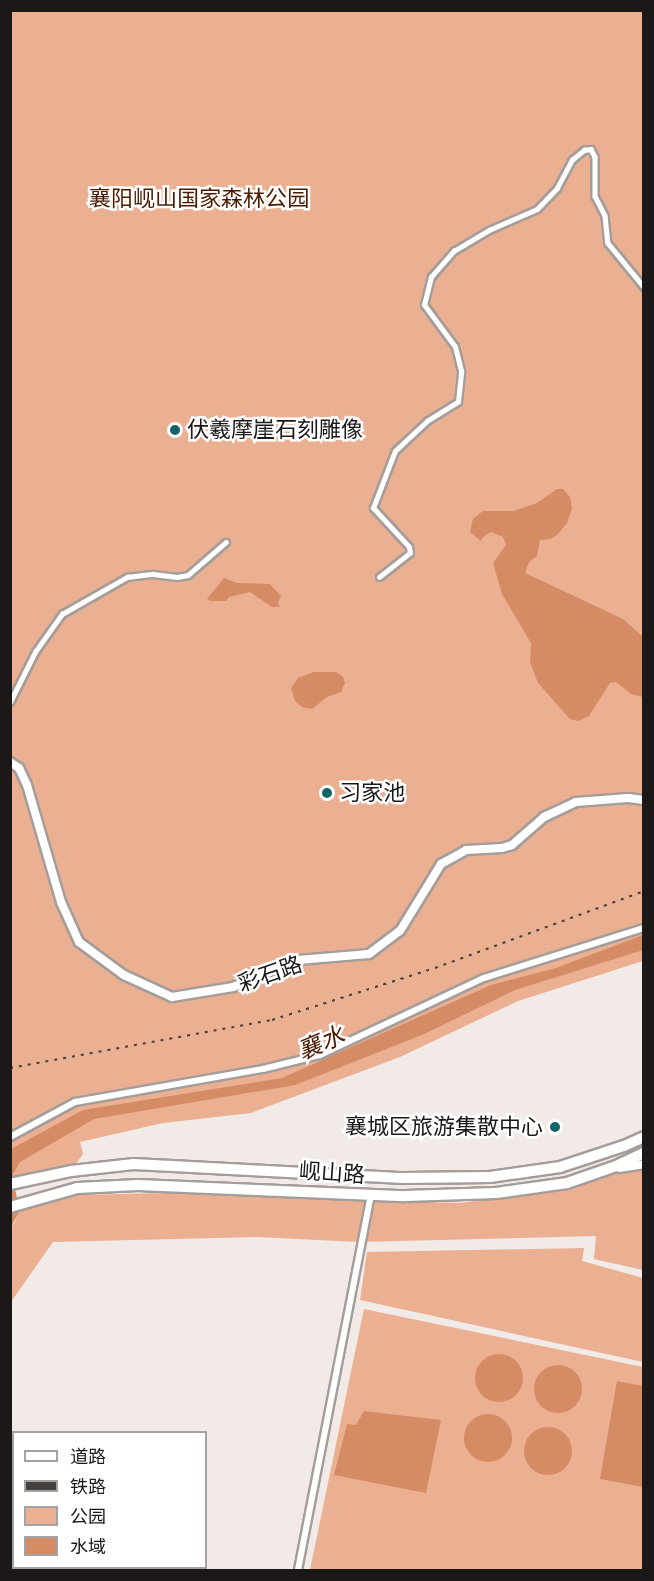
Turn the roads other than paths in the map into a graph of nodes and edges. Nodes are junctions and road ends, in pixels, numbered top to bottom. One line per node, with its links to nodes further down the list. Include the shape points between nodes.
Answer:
1 (644, 287): 3 (street, via 608,243 605,216 595,196 595,157 591,149 572,160 557,188 537,209 454,251 431,277 424,305 455,347 461,371 458,402 427,421 395,451 373,508 410,547 410,553)
2 (226, 542): 4 (street, via 188,575 127,577 62,614 35,652)
3 (379, 577)
4 (10, 702)
5 (10, 762): 6 (street, 彩石路, via 19,768 27,785 62,903 80,942 124,975 172,997 232,987 298,960 369,954 400,931 441,864 466,850 512,845 544,817 576,802)
6 (644, 800)
7 (644, 928): 8 (street, via 484,978 320,1055 263,1069 75,1102)
8 (10, 1137)
9 (642, 1138): 10 (main road, 岘山路)
10 (618, 1149): 11 (street); 12 (main road, 岘山路, via 560,1167 490,1177 404,1178 134,1164)
11 (642, 1159): 13 (main road, 岘山路, via 567,1184 496,1193)
12 (13, 1183)
13 (370, 1195): 14 (main road, 岘山路, via 138,1185 77,1188); 15 (street)
14 (10, 1206)
15 (298, 1570)

